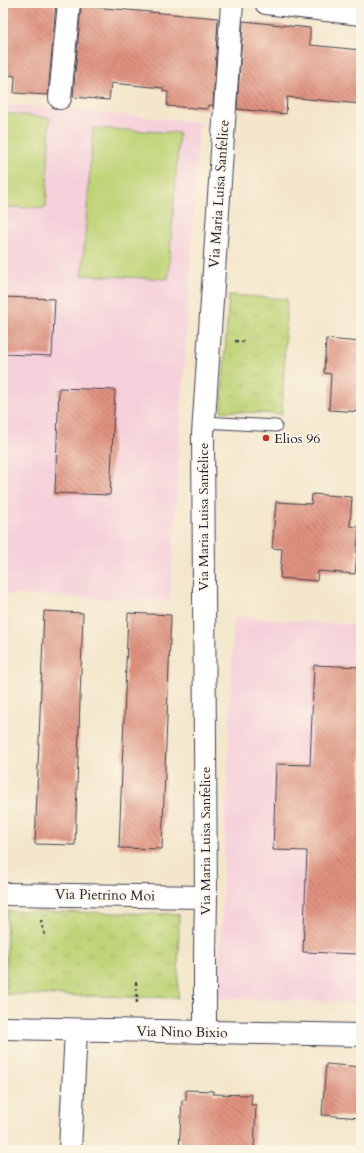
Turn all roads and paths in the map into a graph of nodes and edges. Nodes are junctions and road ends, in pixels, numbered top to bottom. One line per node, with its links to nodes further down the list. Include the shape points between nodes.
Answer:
1 (69, 3): 5 (street)
2 (232, 3): 6 (street, Via Maria Luisa Sanfelice)
3 (266, 3): 4 (street)
4 (361, 14)
5 (60, 98)
6 (204, 422): 7 (lane); 9 (street, Via Maria Luisa Sanfelice)
7 (276, 426)
8 (3, 894): 9 (street, Via Pietrino Moi)
9 (206, 897): 12 (street, Via Maria Luisa Sanfelice)
10 (3, 1028): 11 (street, Via Nino Bixio)
11 (76, 1030): 12 (street, Via Nino Bixio); 14 (street)
12 (205, 1032): 13 (street, Via Nino Bixio)
13 (361, 1034)
14 (70, 1150)

